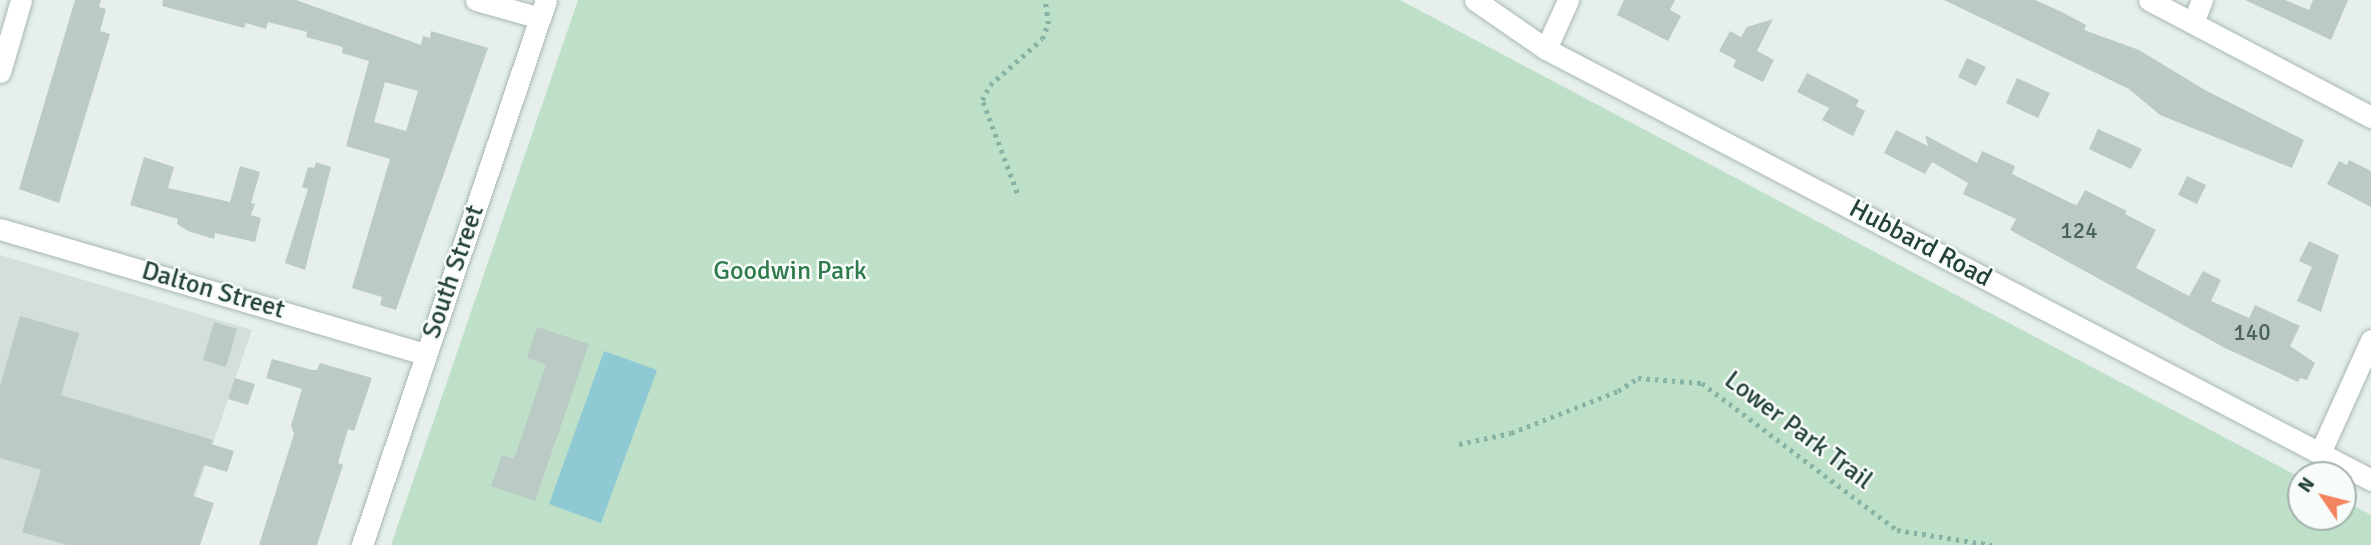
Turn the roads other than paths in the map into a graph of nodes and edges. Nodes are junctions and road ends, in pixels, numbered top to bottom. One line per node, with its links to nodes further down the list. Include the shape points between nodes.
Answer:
1 (21, 0): 10 (street)
2 (476, 0): 7 (street)
3 (1475, 0): 9 (street, Hubbard Road)
4 (1568, 0): 9 (street)
5 (2149, 0): 8 (street)
6 (2202, 0): 8 (street)
7 (543, 9): 14 (street, South Street)
8 (2193, 23): 11 (street)
9 (1546, 49): 15 (street, Hubbard Road)
10 (0, 72)
11 (2371, 117)
12 (0, 229): 14 (street, Dalton Street)
13 (2371, 340): 15 (street)
14 (426, 354): 17 (street, South Street)
15 (2320, 453): 16 (street, Hubbard Road)
16 (2371, 480)
17 (362, 545)

